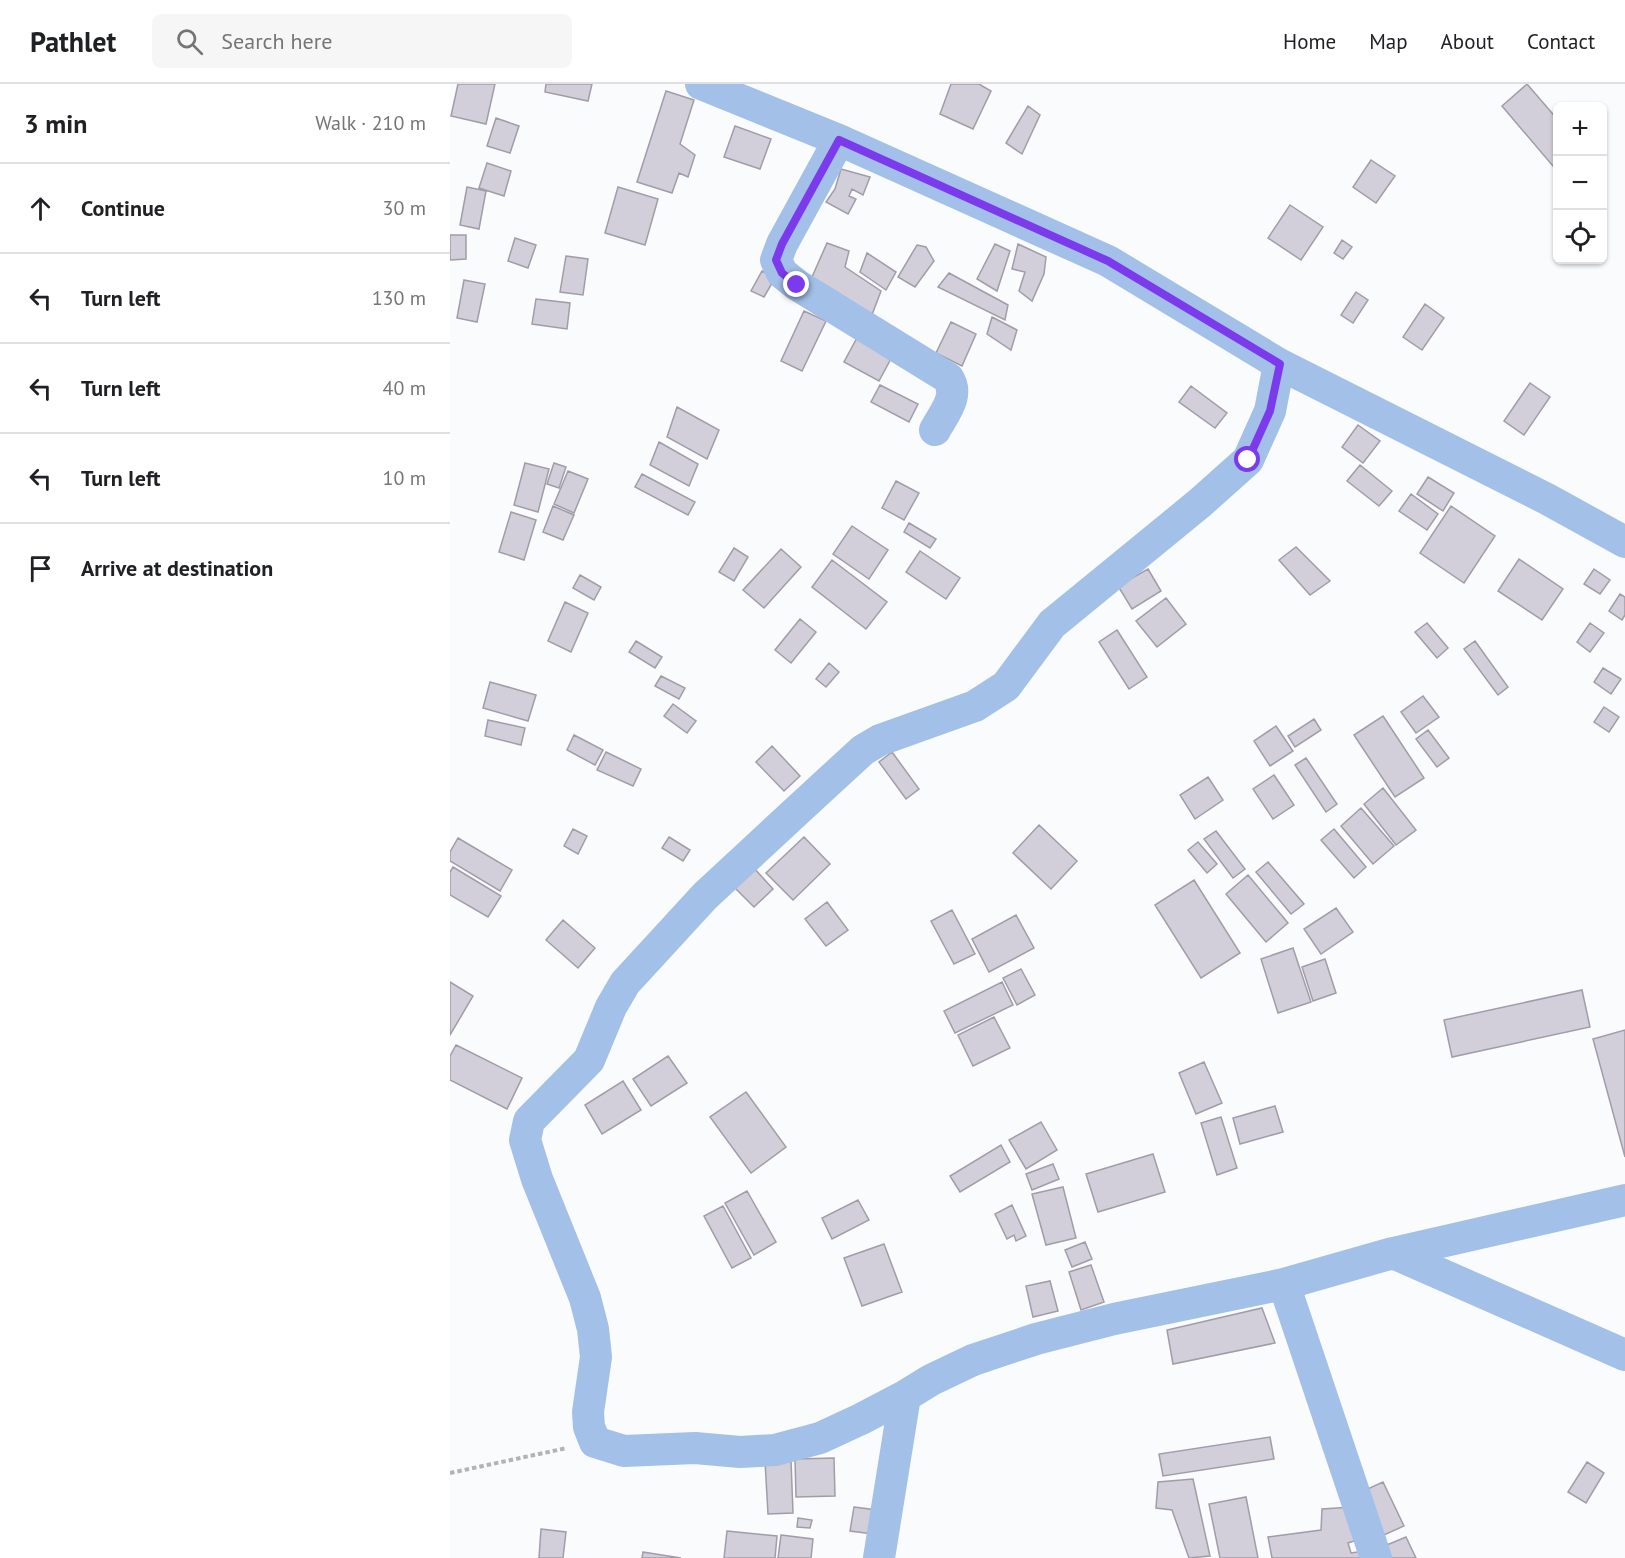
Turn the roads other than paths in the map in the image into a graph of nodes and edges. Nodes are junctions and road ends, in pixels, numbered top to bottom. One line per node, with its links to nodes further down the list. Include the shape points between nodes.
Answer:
1 (701, 84): 2 (street)
2 (839, 140): 3 (street, via 1108,261); 4 (street, via 776,260 782,273 797,285 948,378 955,393)
3 (1280, 364): 5 (street); 10 (street, via 1270,411 1248,460 1052,624 1006,686 975,706 880,740 822,787 705,896 625,983 589,1060 529,1121 525,1140 585,1298 592,1329 596,1356 588,1412 595,1442 624,1451 775,1450 820,1438)
4 (935, 430)
5 (1625, 542)
6 (1625, 1200): 7 (street)
7 (1393, 1253): 8 (street); 9 (street)
8 (1284, 1284): 10 (street, via 1036,1339 972,1360); 12 (street)
9 (1625, 1355)
10 (905, 1396): 11 (street)
11 (879, 1558)
12 (1376, 1558)

